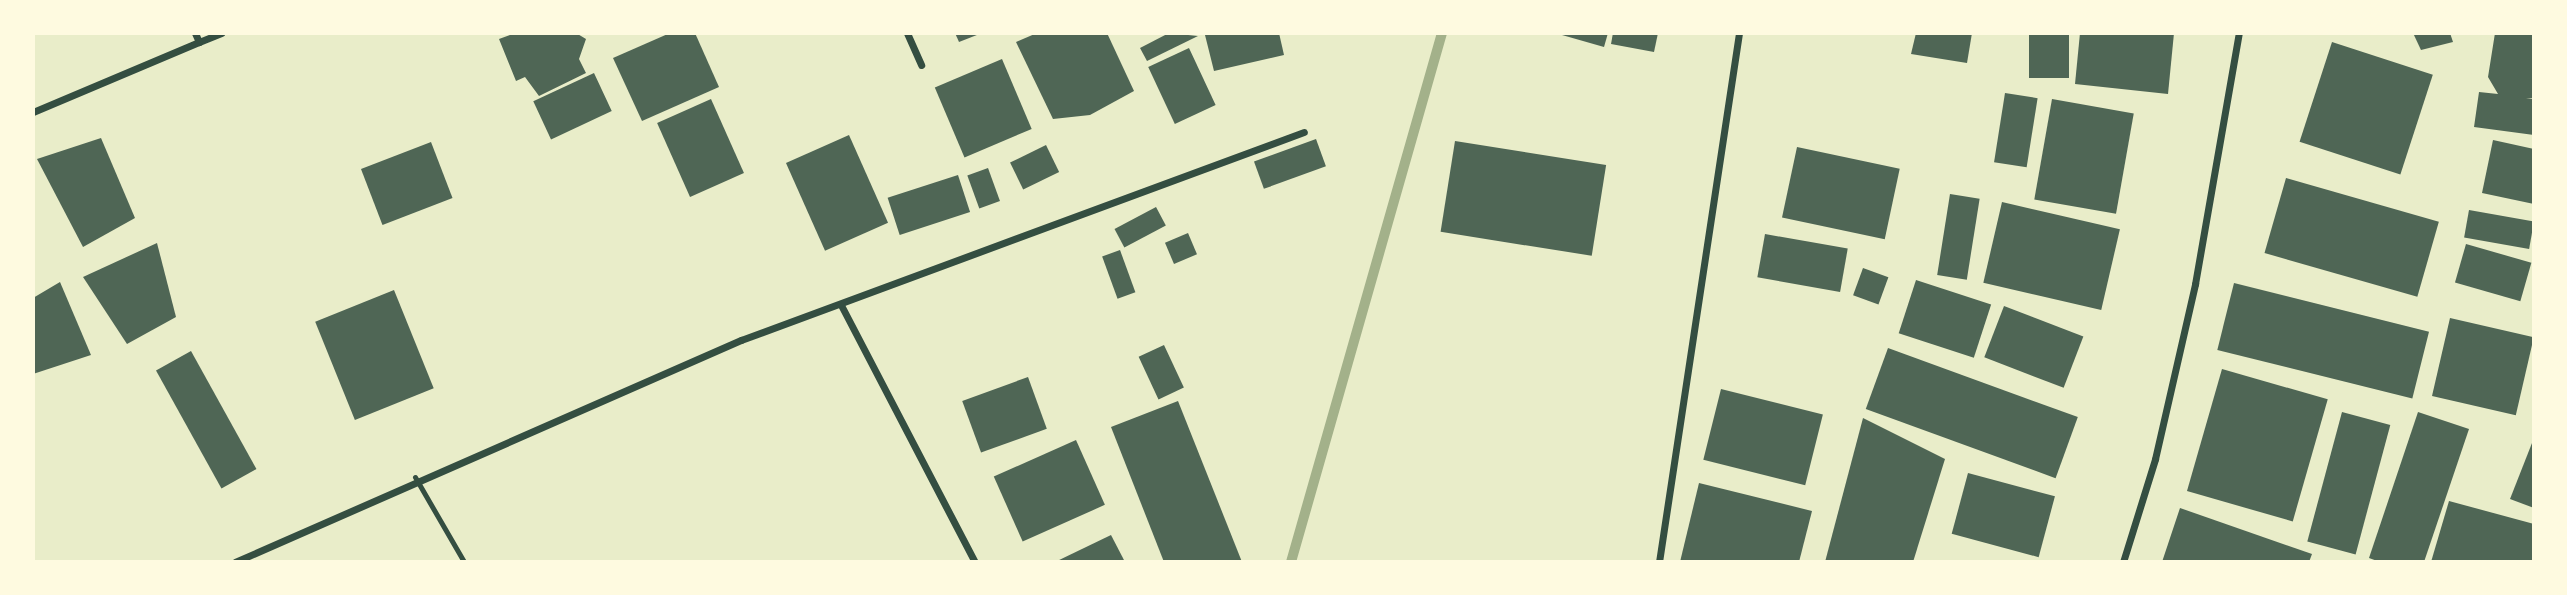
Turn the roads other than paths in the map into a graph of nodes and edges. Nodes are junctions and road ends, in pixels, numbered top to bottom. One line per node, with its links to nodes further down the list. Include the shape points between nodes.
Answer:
1 (195, 33): 6 (street)
2 (221, 33): 6 (street)
3 (907, 33): 7 (street)
4 (1739, 33): 15 (street)
5 (2239, 33): 16 (street, via 2195,284 2155,459)
6 (199, 41): 8 (street)
7 (921, 65)
8 (33, 112)
9 (1304, 132): 10 (street)
10 (841, 304): 11 (street, via 741,340); 14 (street)
11 (415, 477): 12 (street); 13 (lane)
12 (235, 562)
13 (464, 562)
14 (975, 562)
15 (1659, 562)
16 (2123, 562)

